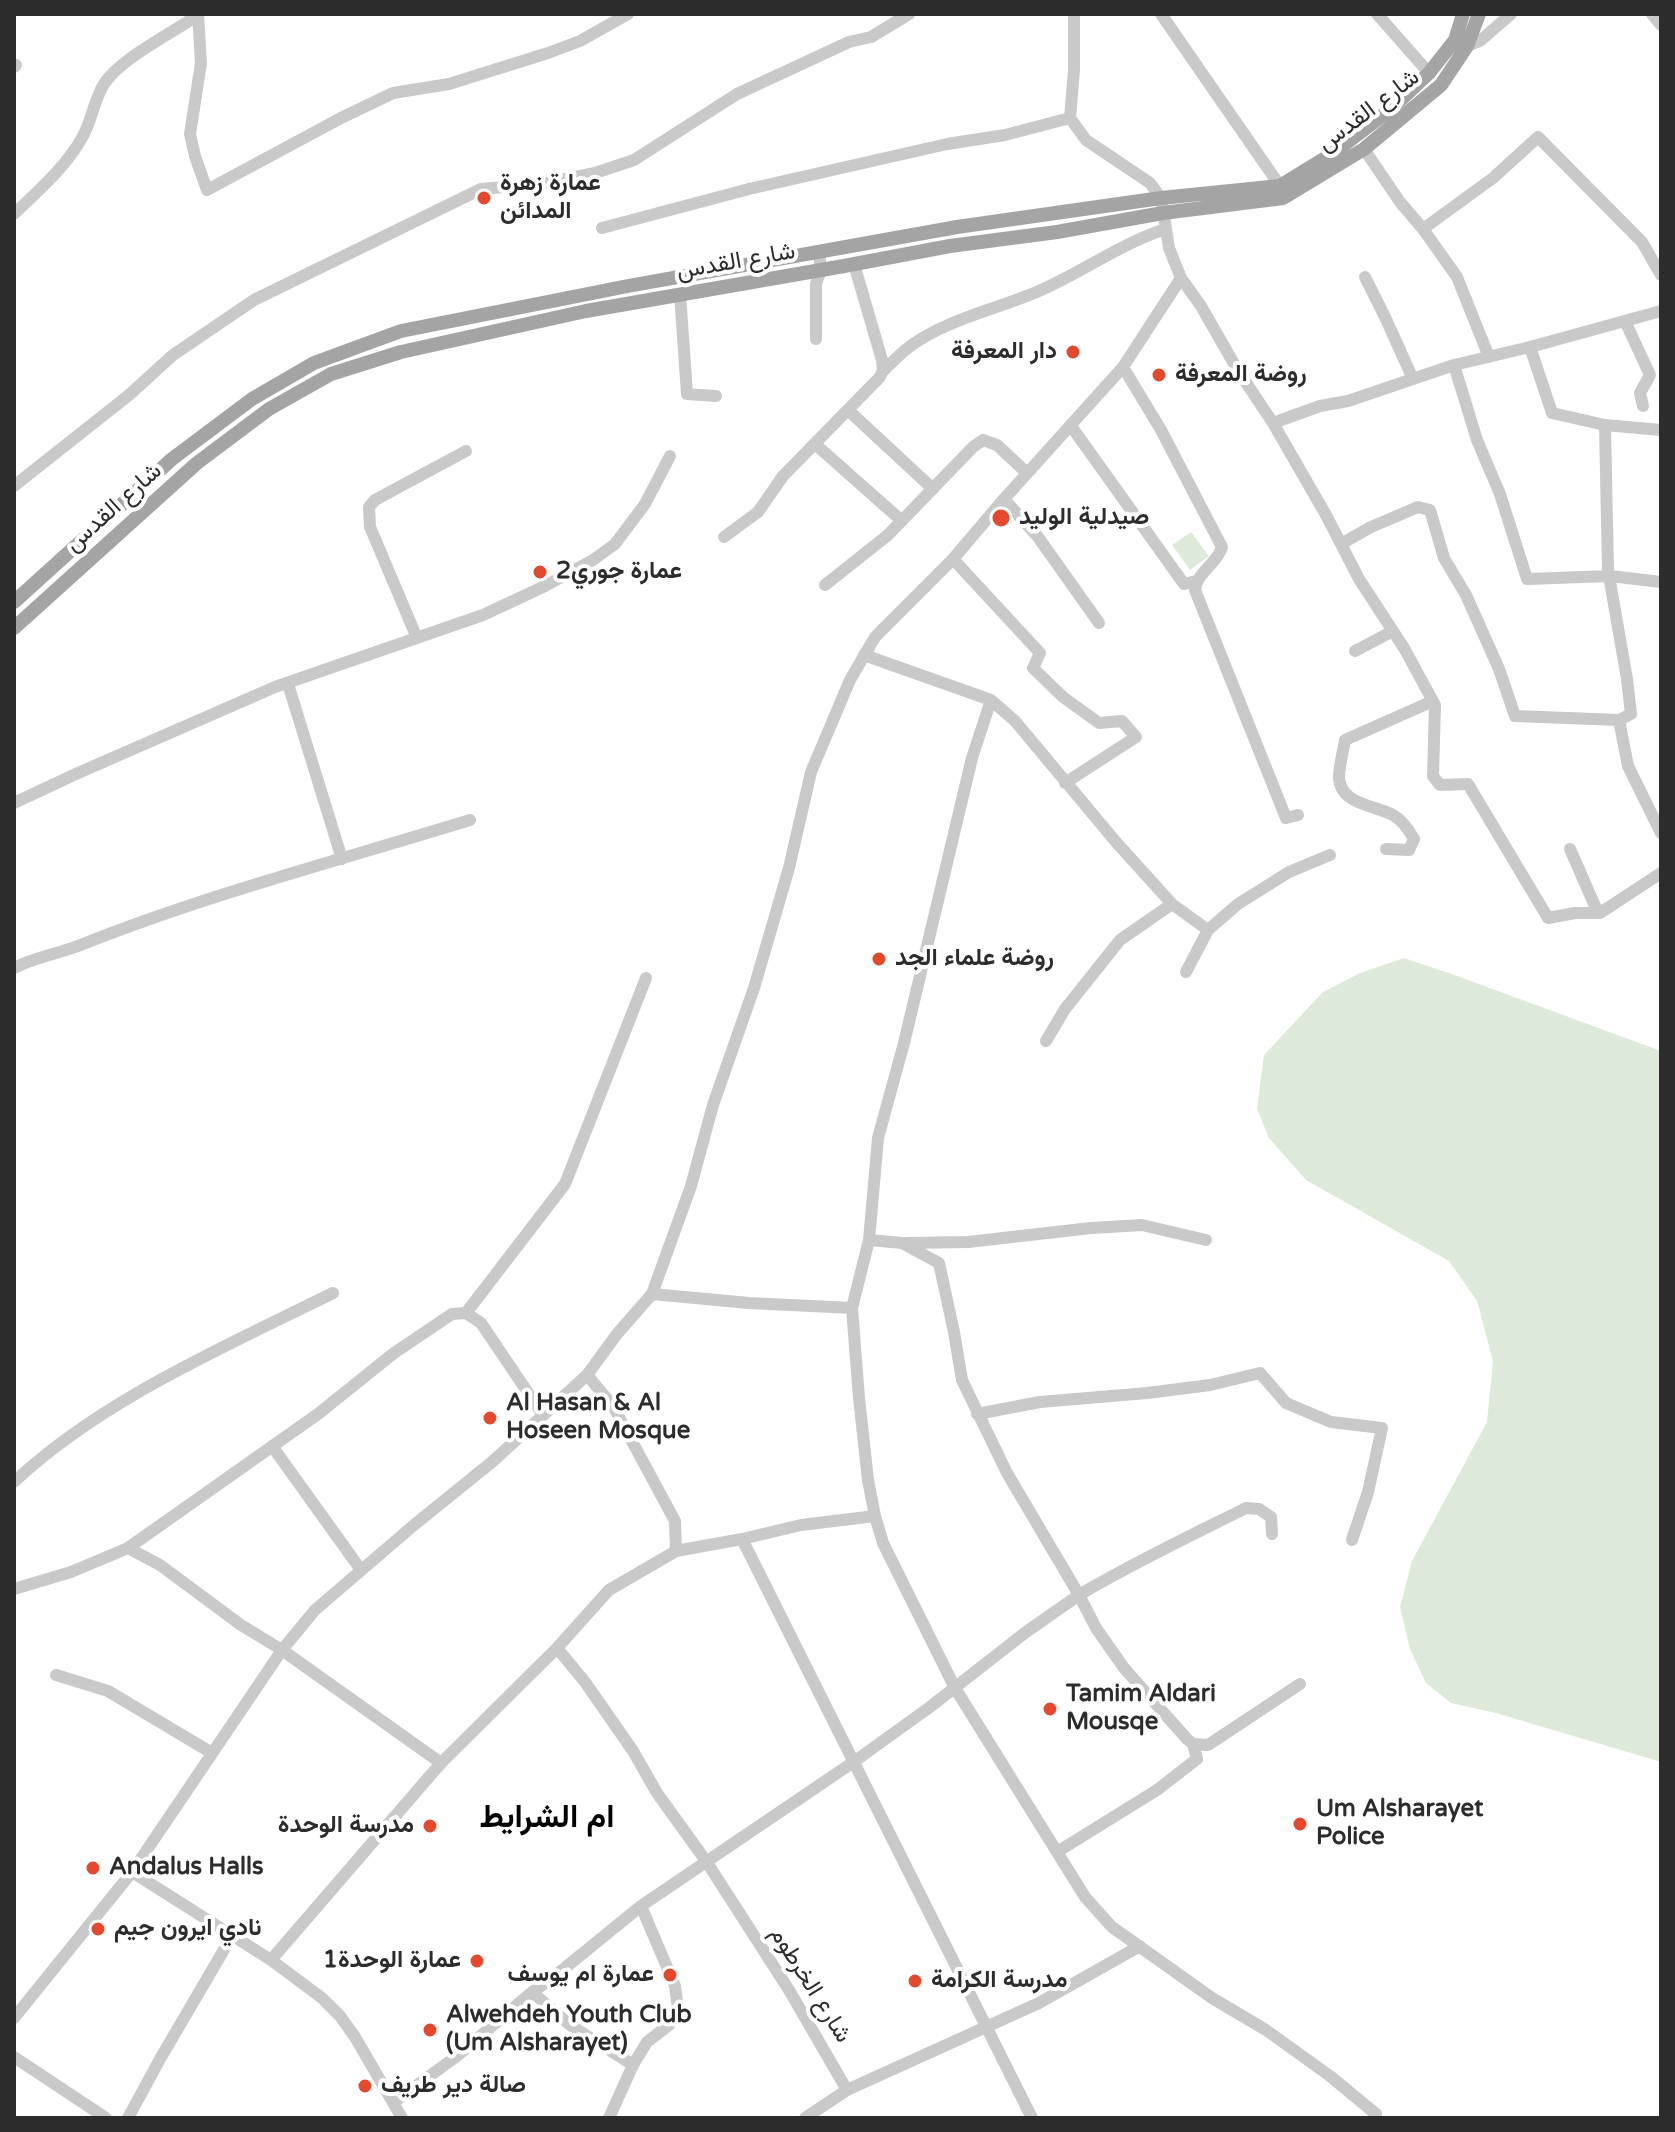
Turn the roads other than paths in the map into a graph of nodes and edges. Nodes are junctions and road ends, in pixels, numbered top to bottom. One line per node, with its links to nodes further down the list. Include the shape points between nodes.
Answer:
1 (198, 14): 2 (street, via 201,63 190,134 207,190 393,93 449,84 548,53); 18 (street, via 104,84 77,146)
2 (628, 14)
3 (909, 14): 49 (street, via 871,37 849,42 737,94 634,160 541,184 481,189 254,300 173,355)
4 (1074, 14): 14 (street)
5 (1161, 14): 16 (street)
6 (1377, 14): 13 (street)
7 (1463, 14): 13 (main road, شارع القدس, via 1455,40)
8 (1479, 14): 12 (main road, شارع القدس)
9 (1511, 14): 12 (street)
10 (1652, 14): 11 (street)
11 (1661, 25)
12 (1467, 46): 15 (main road, شارع القدس, via 1441,85)
13 (1429, 73): 16 (main road, شارع القدس, via 1332,154)
14 (1070, 118): 17 (street, via 1086,140 1150,183); 19 (street, via 749,189)
15 (1364, 149): 17 (main road, شارع القدس, via 1283,198); 21 (street)
16 (1280, 186): 17 (main road, شارع القدس)
17 (1162, 206): 20 (street); 22 (main road, شارع القدس, via 957,227); 23 (main road, شارع القدس, via 1057,232)
18 (14, 214)
19 (602, 228)
20 (1166, 229): 27 (street); 36 (street, via 1124,245 1039,291 932,334)
21 (1423, 229): 25 (street, via 1538,137 1642,242); 33 (street, via 1457,277)
22 (819, 252): 24 (street); 60 (main road, شارع القدس, via 401,331 314,363 252,399 172,459)
23 (854, 264): 24 (main road, شارع القدس); 36 (street)
24 (821, 270): 28 (main road, شارع القدس); 31 (street)
25 (1661, 275)
26 (1365, 277): 37 (street)
27 (1181, 278): 35 (street); 41 (street)
28 (680, 294): 38 (street, via 687,394); 62 (main road, شارع القدس, via 401,352 331,374 269,409 197,463)
29 (1661, 311): 30 (street)
30 (1625, 321): 32 (street); 39 (street, via 1650,375 1640,393)
31 (816, 339)
32 (1530, 347): 33 (street); 42 (street, via 1552,413)
33 (1489, 357): 34 (street)
34 (1454, 365): 37 (street); 56 (street, via 1527,579)
35 (1123, 367): 43 (street); 57 (street, via 1222,547)
36 (882, 372): 40 (street)
37 (1413, 379): 41 (street)
38 (716, 396)
39 (1643, 406)
40 (848, 410): 45 (street); 50 (street)
41 (1273, 423): 54 (street)
42 (1605, 425): 44 (street); 56 (street)
43 (1071, 426): 48 (street); 57 (street, via 1184,584)
44 (1661, 430)
45 (815, 444): 52 (street); 53 (street, via 758,512)
46 (466, 451): 64 (street, via 369,507 370,527)
47 (670, 456): 64 (street, via 645,504 615,544 593,560 483,615)
48 (1027, 473): 50 (street, via 997,445 983,440); 51 (street)
49 (14, 486)
50 (933, 489): 52 (street)
51 (1004, 499): 55 (street); 61 (street)
52 (902, 521): 59 (street)
53 (724, 537)
54 (1341, 544): 63 (street); 70 (street, via 1418,507 1430,510 1444,558 1472,607 1515,716)
55 (953, 559): 66 (street, via 875,637); 71 (street, via 1040,653 1033,668 1099,723 1122,721 1136,737)
56 (1610, 576): 58 (street); 70 (street, via 1631,714)
57 (1196, 581): 73 (street, via 1195,590 1286,818)
58 (1661, 582)
59 (825, 585)
60 (14, 602)
61 (1099, 623)
62 (14, 628)
63 (1393, 631): 65 (street); 69 (street)
64 (417, 638): 67 (street)
65 (1355, 651)
66 (864, 655): 68 (street); 92 (street, via 811,772 754,988)
67 (288, 684): 72 (street); 79 (street)
68 (991, 700): 71 (street); 88 (street, via 878,1138)
69 (1433, 701): 76 (street, via 1345,740 1339,780 1344,792 1394,815 1414,839 1409,850); 82 (street, via 1435,779 1440,785 1468,784 1548,918)
70 (1619, 720): 75 (street, via 1628,766)
71 (1065, 783): 81 (street)
72 (14, 803)
73 (1298, 815)
74 (470, 820): 79 (street)
75 (1661, 833)
76 (1386, 849)
77 (1570, 849): 82 (street)
78 (1330, 855): 83 (street, via 1289,872)
79 (342, 859): 84 (street, via 229,891)
80 (1661, 873): 82 (street)
81 (1172, 904): 83 (street); 87 (street, via 1120,940)
82 (1600, 913)
83 (1208, 930): 85 (street)
84 (14, 968)
85 (1186, 972)
86 (646, 978): 94 (street, via 565,1184)
87 (1046, 1041)
88 (869, 1240): 90 (street); 93 (street)
89 (1206, 1240): 90 (street, via 1142,1225)
90 (902, 1243): 96 (street, via 939,1263 962,1380)
91 (333, 1293): 99 (street, via 151,1386 90,1423)
92 (652, 1294): 93 (street); 95 (street)
93 (852, 1308): 100 (street)
94 (466, 1313): 97 (street, via 481,1323); 98 (street, via 452,1314 406,1344)
95 (587, 1375): 97 (street); 105 (street, via 613,1406 675,1521)
96 (977, 1414): 103 (street, via 1040,1402 1210,1385 1260,1373 1286,1403 1331,1422 1382,1428); 108 (street)
97 (543, 1415): 106 (street)
98 (272, 1446): 104 (street); 106 (street)
99 (14, 1482)
100 (875, 1516): 102 (street); 113 (street, via 883,1543)
101 (1272, 1534): 108 (street, via 1271,1517 1246,1508)
102 (742, 1539): 105 (street); 116 (street)
103 (1352, 1540)
104 (128, 1548): 107 (street); 110 (street)
105 (676, 1551): 109 (street, via 609,1590)
106 (361, 1570): 110 (street, via 315,1610)
107 (14, 1589)
108 (1079, 1595): 113 (street); 114 (street, via 1124,1668)
109 (557, 1648): 117 (street); 119 (street, شارع الخرطوم)
110 (282, 1650): 115 (street); 117 (street)
111 (56, 1675): 115 (street, via 108,1691)
112 (1300, 1684): 114 (street, via 1213,1742)
113 (955, 1688): 116 (street); 118 (street)
114 (1193, 1744): 118 (street, via 1197,1759)
115 (212, 1753): 120 (street)
116 (855, 1761): 119 (street); 127 (street)
117 (441, 1763): 124 (street)
118 (1057, 1852): 123 (street, via 1085,1897 1112,1927)
119 (706, 1861): 121 (street); 130 (street, شارع الخرطوم)
120 (132, 1872): 122 (street); 126 (street)
121 (641, 1906): 125 (street); 129 (street, via 675,1986 678,2009)
122 (232, 1936): 124 (street); 133 (street)
123 (1140, 1946): 127 (street); 138 (street, via 1330,2076)
124 (271, 1960): 131 (street, via 340,2016)
125 (532, 1992): 129 (street, via 570,2025); 131 (street)
126 (14, 2018)
127 (987, 2028): 130 (street); 137 (street)
128 (14, 2057): 132 (street)
129 (633, 2065): 135 (street)
130 (847, 2090): 136 (street)
131 (394, 2102): 134 (street)
132 (106, 2118)
133 (128, 2118)
134 (402, 2118)
135 (609, 2118)
136 (805, 2118)
137 (1032, 2118)
138 (1375, 2118)

